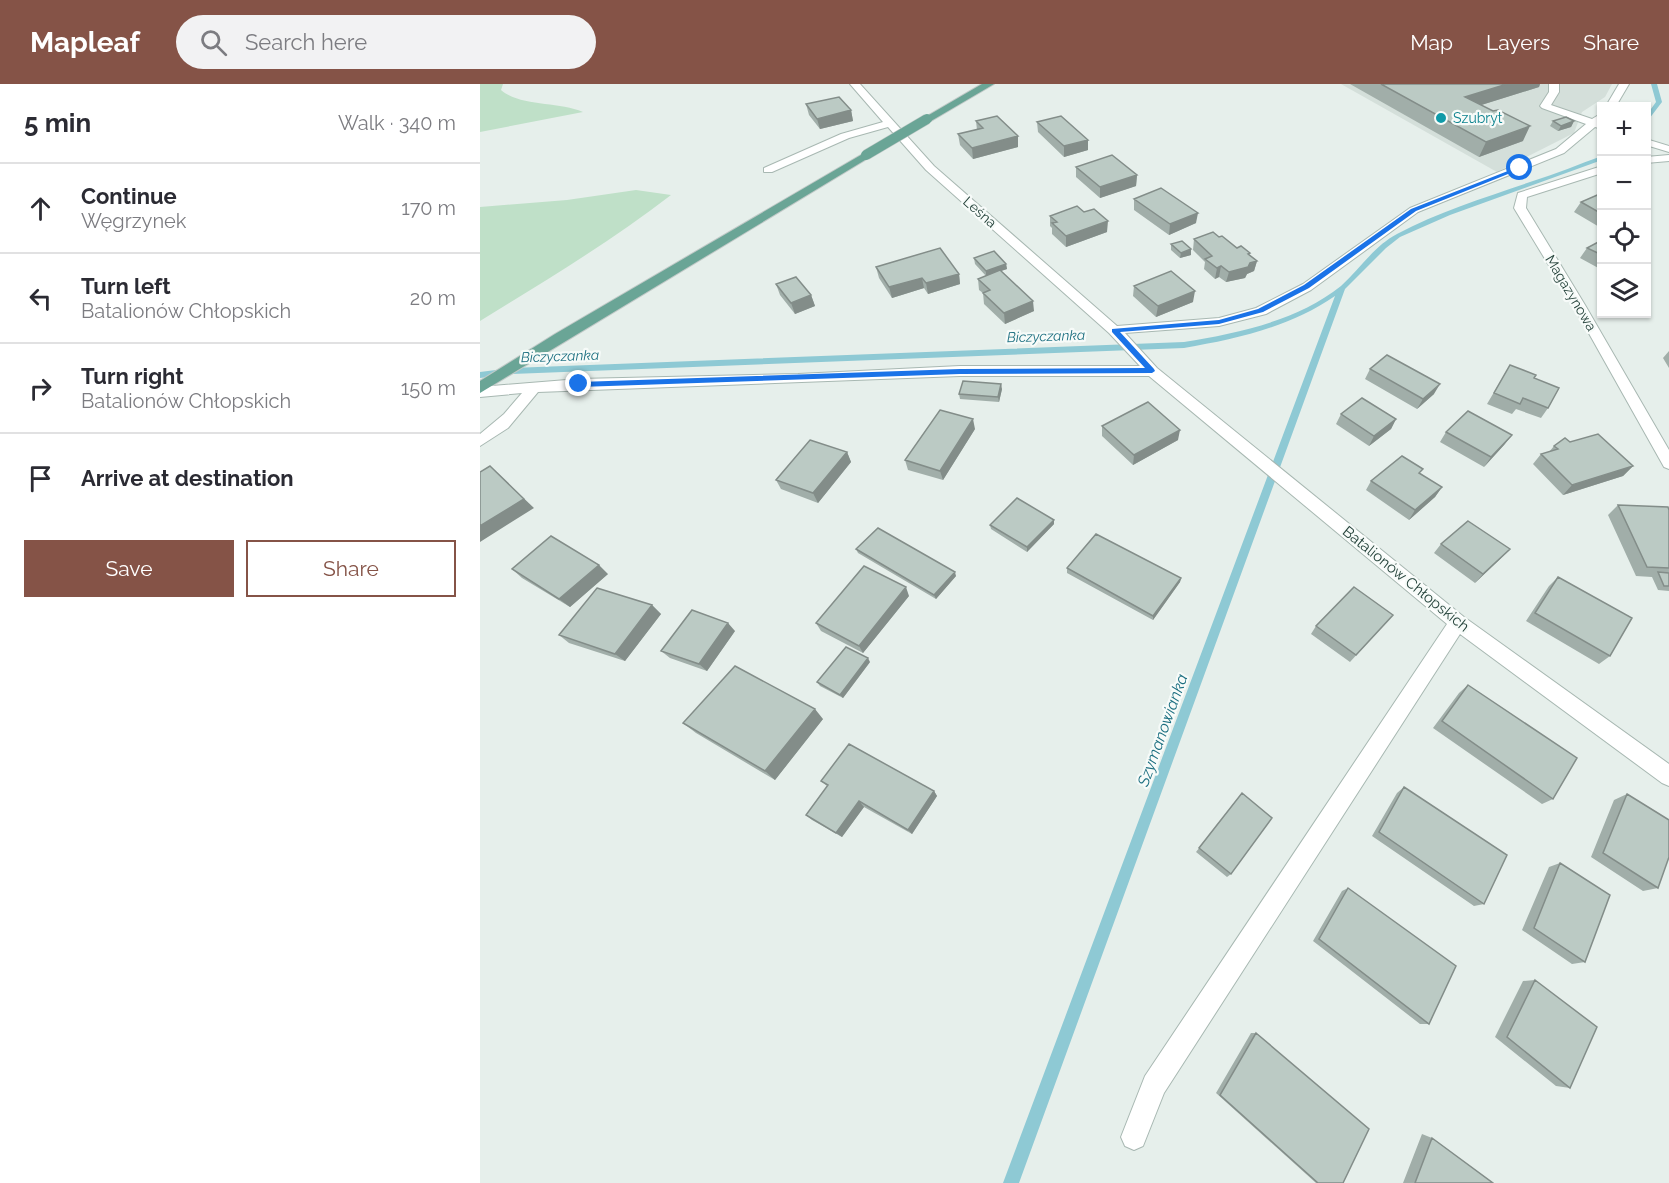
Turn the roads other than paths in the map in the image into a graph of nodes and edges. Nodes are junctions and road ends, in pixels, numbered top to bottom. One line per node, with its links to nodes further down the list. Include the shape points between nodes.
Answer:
1 (855, 84): 7 (street, Leśna)
2 (989, 84): 18 (main road, bridge, via 560,337)
3 (1554, 84): 6 (street, via 1554,92 1545,106)
4 (1623, 84): 5 (street)
5 (1613, 102)
6 (1597, 121)
7 (890, 123): 13 (street, via 845,136); 15 (street, Leśna, via 930,168)
8 (1597, 123): 15 (street, via 1560,151 1414,210 1307,286 1261,311 1219,322)
9 (1652, 143): 10 (street)
10 (1669, 149)
11 (1669, 158): 12 (street)
12 (1651, 160)
13 (768, 170)
14 (1597, 171): 20 (street, Magazynowa, via 1522,195 1520,208)
15 (1114, 330): 16 (street, Batalionów Chłopskich)
16 (1147, 366): 17 (street); 21 (street, Batalionów Chłopskich)
17 (533, 388): 18 (street); 19 (street, via 514,414)
18 (480, 390)
19 (480, 441)
20 (1669, 463)
21 (1458, 622): 22 (street, Batalionów Chłopskich); 23 (street, via 1154,1085)
22 (1669, 776)
23 (1134, 1137)

